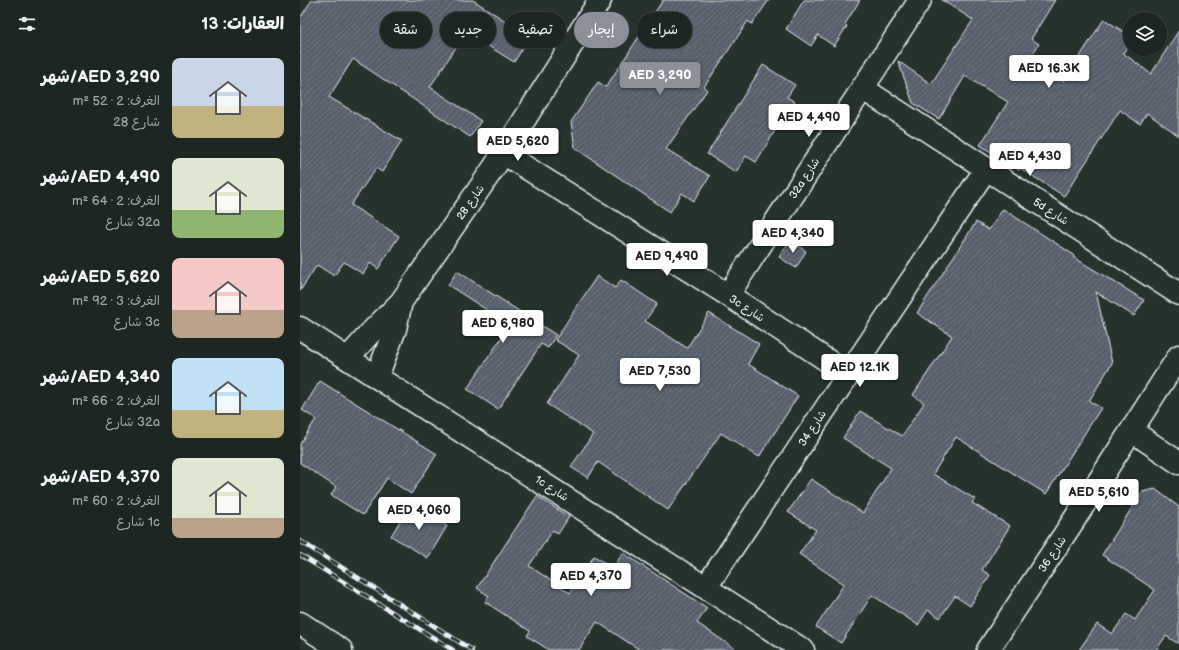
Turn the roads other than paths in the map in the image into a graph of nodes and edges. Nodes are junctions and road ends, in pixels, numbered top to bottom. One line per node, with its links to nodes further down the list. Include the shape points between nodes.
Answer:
1 (600, 0): 4 (street, شارع 28)
2 (920, 0): 3 (street, 32a شارع)
3 (862, 88): 5 (street, 5d شارع); 7 (street, 32a شارع)
4 (503, 152): 7 (street, 3c شارع); 8 (street, شارع 28)
5 (986, 169): 6 (street, 5d شارع); 12 (street, شارع 34)
6 (1179, 294)
7 (728, 295): 12 (street, 3c شارع)
8 (402, 302): 11 (street, شارع 28); 13 (street, شارع 28, via 395,330)
9 (300, 328): 11 (street, 1c شارع)
10 (1179, 356): 14 (street, شارع 36)
11 (348, 358): 13 (street, 1c شارع)
12 (848, 374): 16 (street, شارع 34)
13 (377, 377): 16 (street, 1c شارع)
14 (1132, 431): 15 (street); 20 (street, شارع 36)
15 (1179, 463)
16 (706, 587): 19 (street, 1c شارع)
17 (300, 622): 18 (street)
18 (341, 650)
19 (803, 650)
20 (988, 650)

